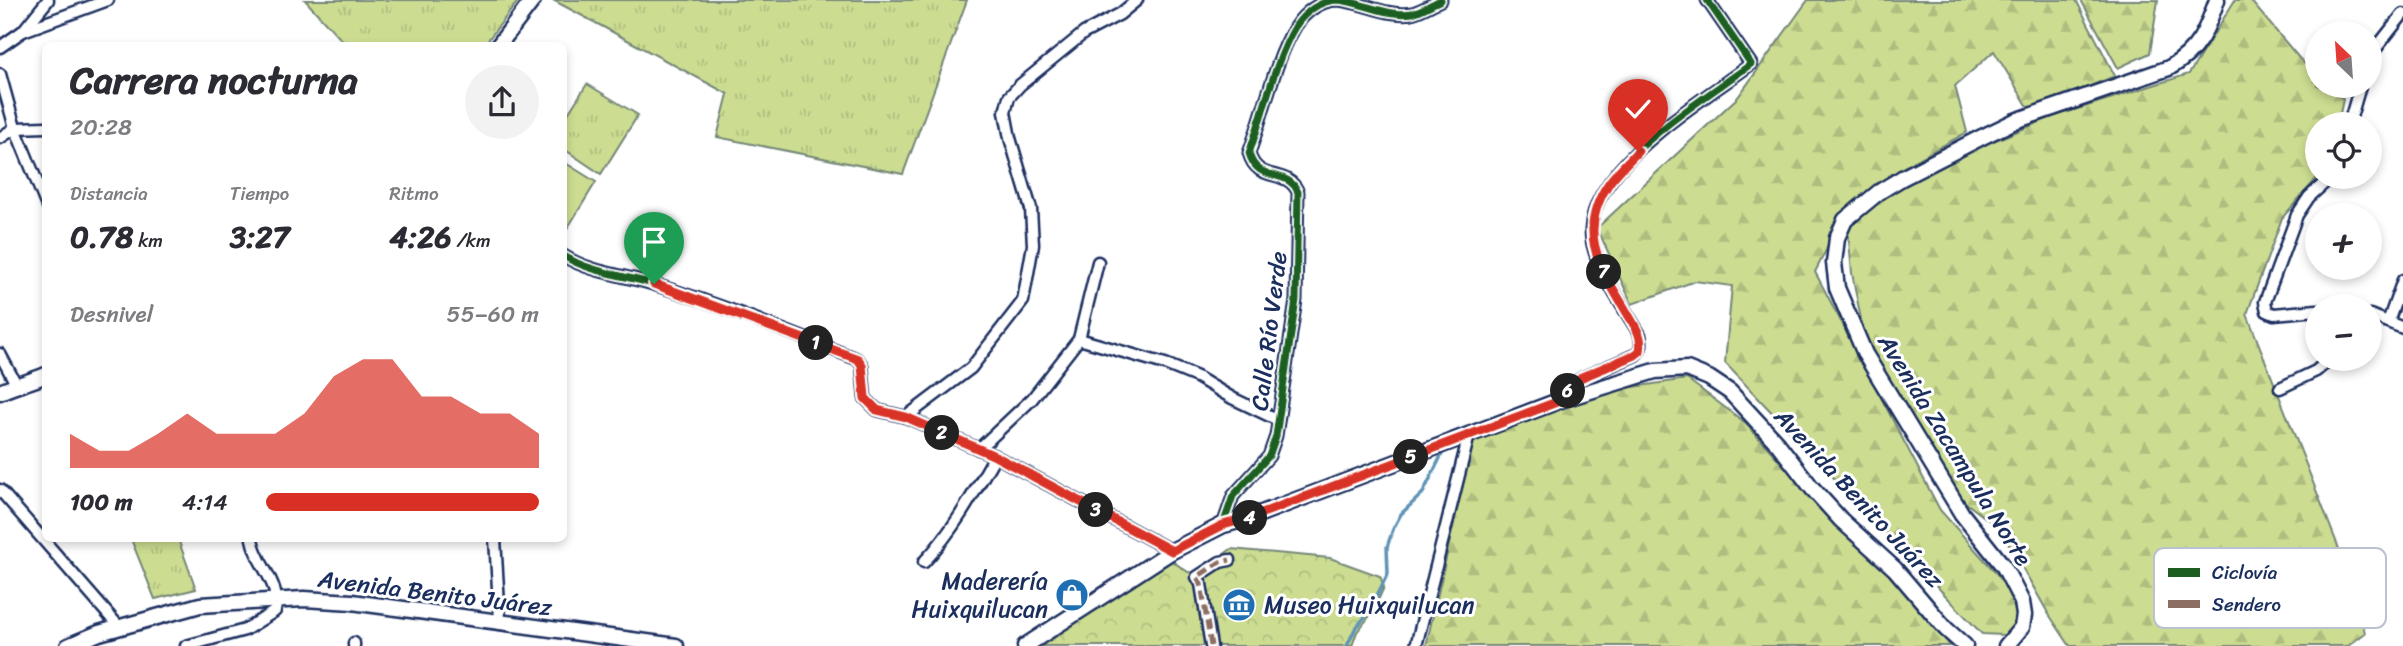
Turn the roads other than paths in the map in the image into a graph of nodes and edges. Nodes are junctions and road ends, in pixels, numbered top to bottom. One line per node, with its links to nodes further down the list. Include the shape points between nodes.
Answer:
1 (48, 0): 9 (street)
2 (107, 0): 9 (street)
3 (533, 0): 11 (main road)
4 (1137, 0): 34 (street, via 1084,33 1009,97 1005,112 1031,209 1032,244 1023,301 971,368)
5 (1441, 0): 35 (street, Calle Río Verde, via 1411,13 1328,1 1311,8 1295,27 1279,63 1250,153 1257,169 1295,185 1298,199 1296,300)
6 (1707, 0): 33 (street, via 1751,64 1671,120 1608,184 1594,215 1594,247 1642,343 1635,355 1574,383)
7 (2217, 0): 58 (main road, Avenida Zacampula Norte, via 2198,44 2181,61 2015,121 1902,178 1845,220 1837,238 1837,288 1865,354 1962,514 2004,568 2022,602 2022,627)
8 (2403, 14): 10 (street)
9 (23, 32): 12 (street)
10 (2382, 41)
11 (501, 42)
12 (0, 47)
13 (0, 74): 15 (street)
14 (42, 127): 15 (street)
15 (15, 128): 16 (street); 18 (street)
16 (0, 138)
17 (2318, 189): 22 (street, via 2297,215 2265,302 2267,311 2274,314)
18 (42, 194)
19 (567, 257): 34 (street, via 654,284 858,359 865,398 877,410)
20 (1098, 262): 26 (street)
21 (2403, 280): 24 (street)
22 (2305, 311)
23 (2382, 320): 24 (street)
24 (2388, 322): 25 (street)
25 (2403, 328)
26 (1079, 339): 35 (street, via 1197,377); 37 (street, via 1032,399)
27 (0, 354): 30 (street)
28 (2316, 371): 31 (street)
29 (42, 377): 30 (main road)
30 (16, 384): 32 (main road)
31 (2280, 388)
32 (0, 392)
33 (1562, 400): 36 (main road, Avenida Benito Juárez); 57 (main road, Avenida Benito Juárez, via 1673,369 1698,372 1719,384 1763,426 1841,520 1895,569)
34 (906, 417): 37 (street)
35 (1278, 420): 40 (street, Calle Río Verde, via 1269,456 1233,496)
36 (1469, 436): 40 (main road, Avenida Benito Juárez); 56 (street)
37 (979, 449): 38 (street)
38 (995, 456): 45 (street); 47 (street, via 959,519)
39 (0, 491): 41 (street)
40 (1223, 525): 45 (main road, Avenida Benito Juárez)
41 (42, 539)
42 (45, 542): 50 (street)
43 (253, 542): 48 (street)
44 (495, 542): 49 (street)
45 (1172, 551): 54 (main road, Avenida Benito Juárez)
46 (1230, 560): 55 (street, via 1197,577)
47 (924, 562)
48 (277, 601): 49 (main road, Avenida Benito Juárez, via 352,602); 50 (main road, Avenida Benito Juárez, via 200,605); 52 (street, via 269,617 245,630)
49 (500, 621): 53 (main road, Avenida Benito Juárez)
50 (120, 628): 51 (main road, Avenida Benito Juárez)
51 (68, 646)
52 (186, 646)
53 (676, 646)
54 (1025, 646)
55 (1211, 646)
56 (1416, 646)
57 (1965, 646)
58 (2006, 646)

